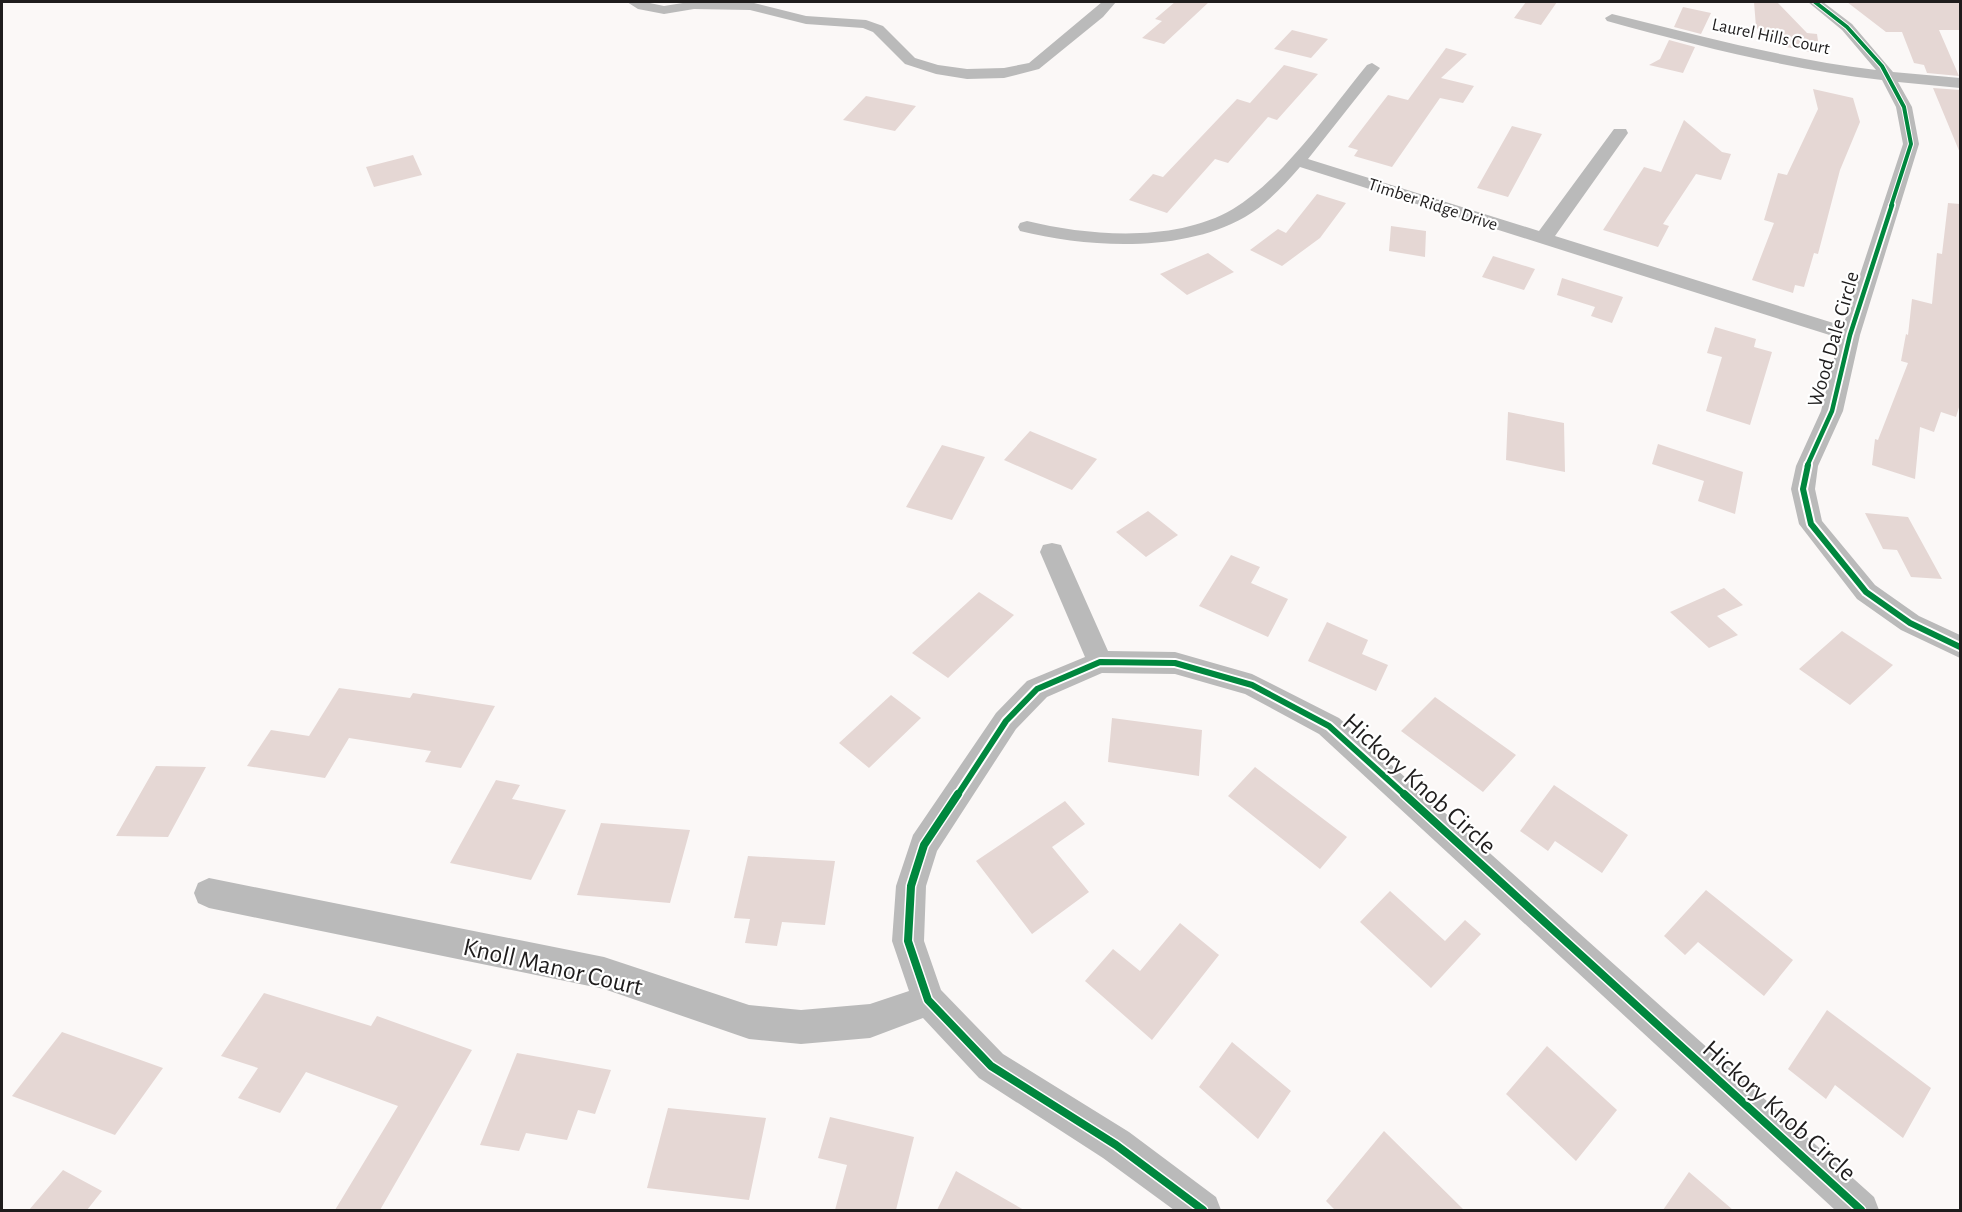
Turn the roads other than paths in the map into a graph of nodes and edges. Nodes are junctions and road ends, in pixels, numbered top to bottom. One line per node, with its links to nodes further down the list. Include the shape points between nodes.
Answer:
1 (634, 2): 2 (street, via 664,10 694,5 750,6 806,20 866,24 878,29 910,61 976,74 1034,66)
2 (1109, 2)
3 (1815, 2): 6 (street, Wood Dale Circle, via 1847,27)
4 (1612, 18): 6 (street, Laurel Hills Court, via 1805,65)
5 (1372, 68): 9 (street)
6 (1888, 76): 7 (street, Laurel Hills Court); 12 (street, Wood Dale Circle, via 1904,107 1911,144)
7 (1960, 83)
8 (1620, 133): 11 (street)
9 (1297, 161): 10 (street, via 1240,213 1172,236 1077,236); 11 (street, Timber Ridge Drive)
10 (1027, 227)
11 (1543, 239): 12 (street, Timber Ridge Drive)
12 (1850, 335): 14 (street, Wood Dale Circle, via 1832,411 1803,482 1810,524 1866,592 1910,623)
13 (1053, 552): 15 (street)
14 (1960, 647)
15 (1100, 662): 17 (street, Hickory Knob Circle, via 1037,689 1006,721 924,845 912,886 908,941); 19 (street, Hickory Knob Circle, via 1175,663 1252,685 1329,726)
16 (209, 893): 17 (street, Knoll Manor Court, via 604,973 749,1022 801,1027 870,1021)
17 (928, 1000): 18 (street, Hickory Knob Circle, via 991,1066 1116,1145)
18 (1203, 1210)
19 (1861, 1210)

